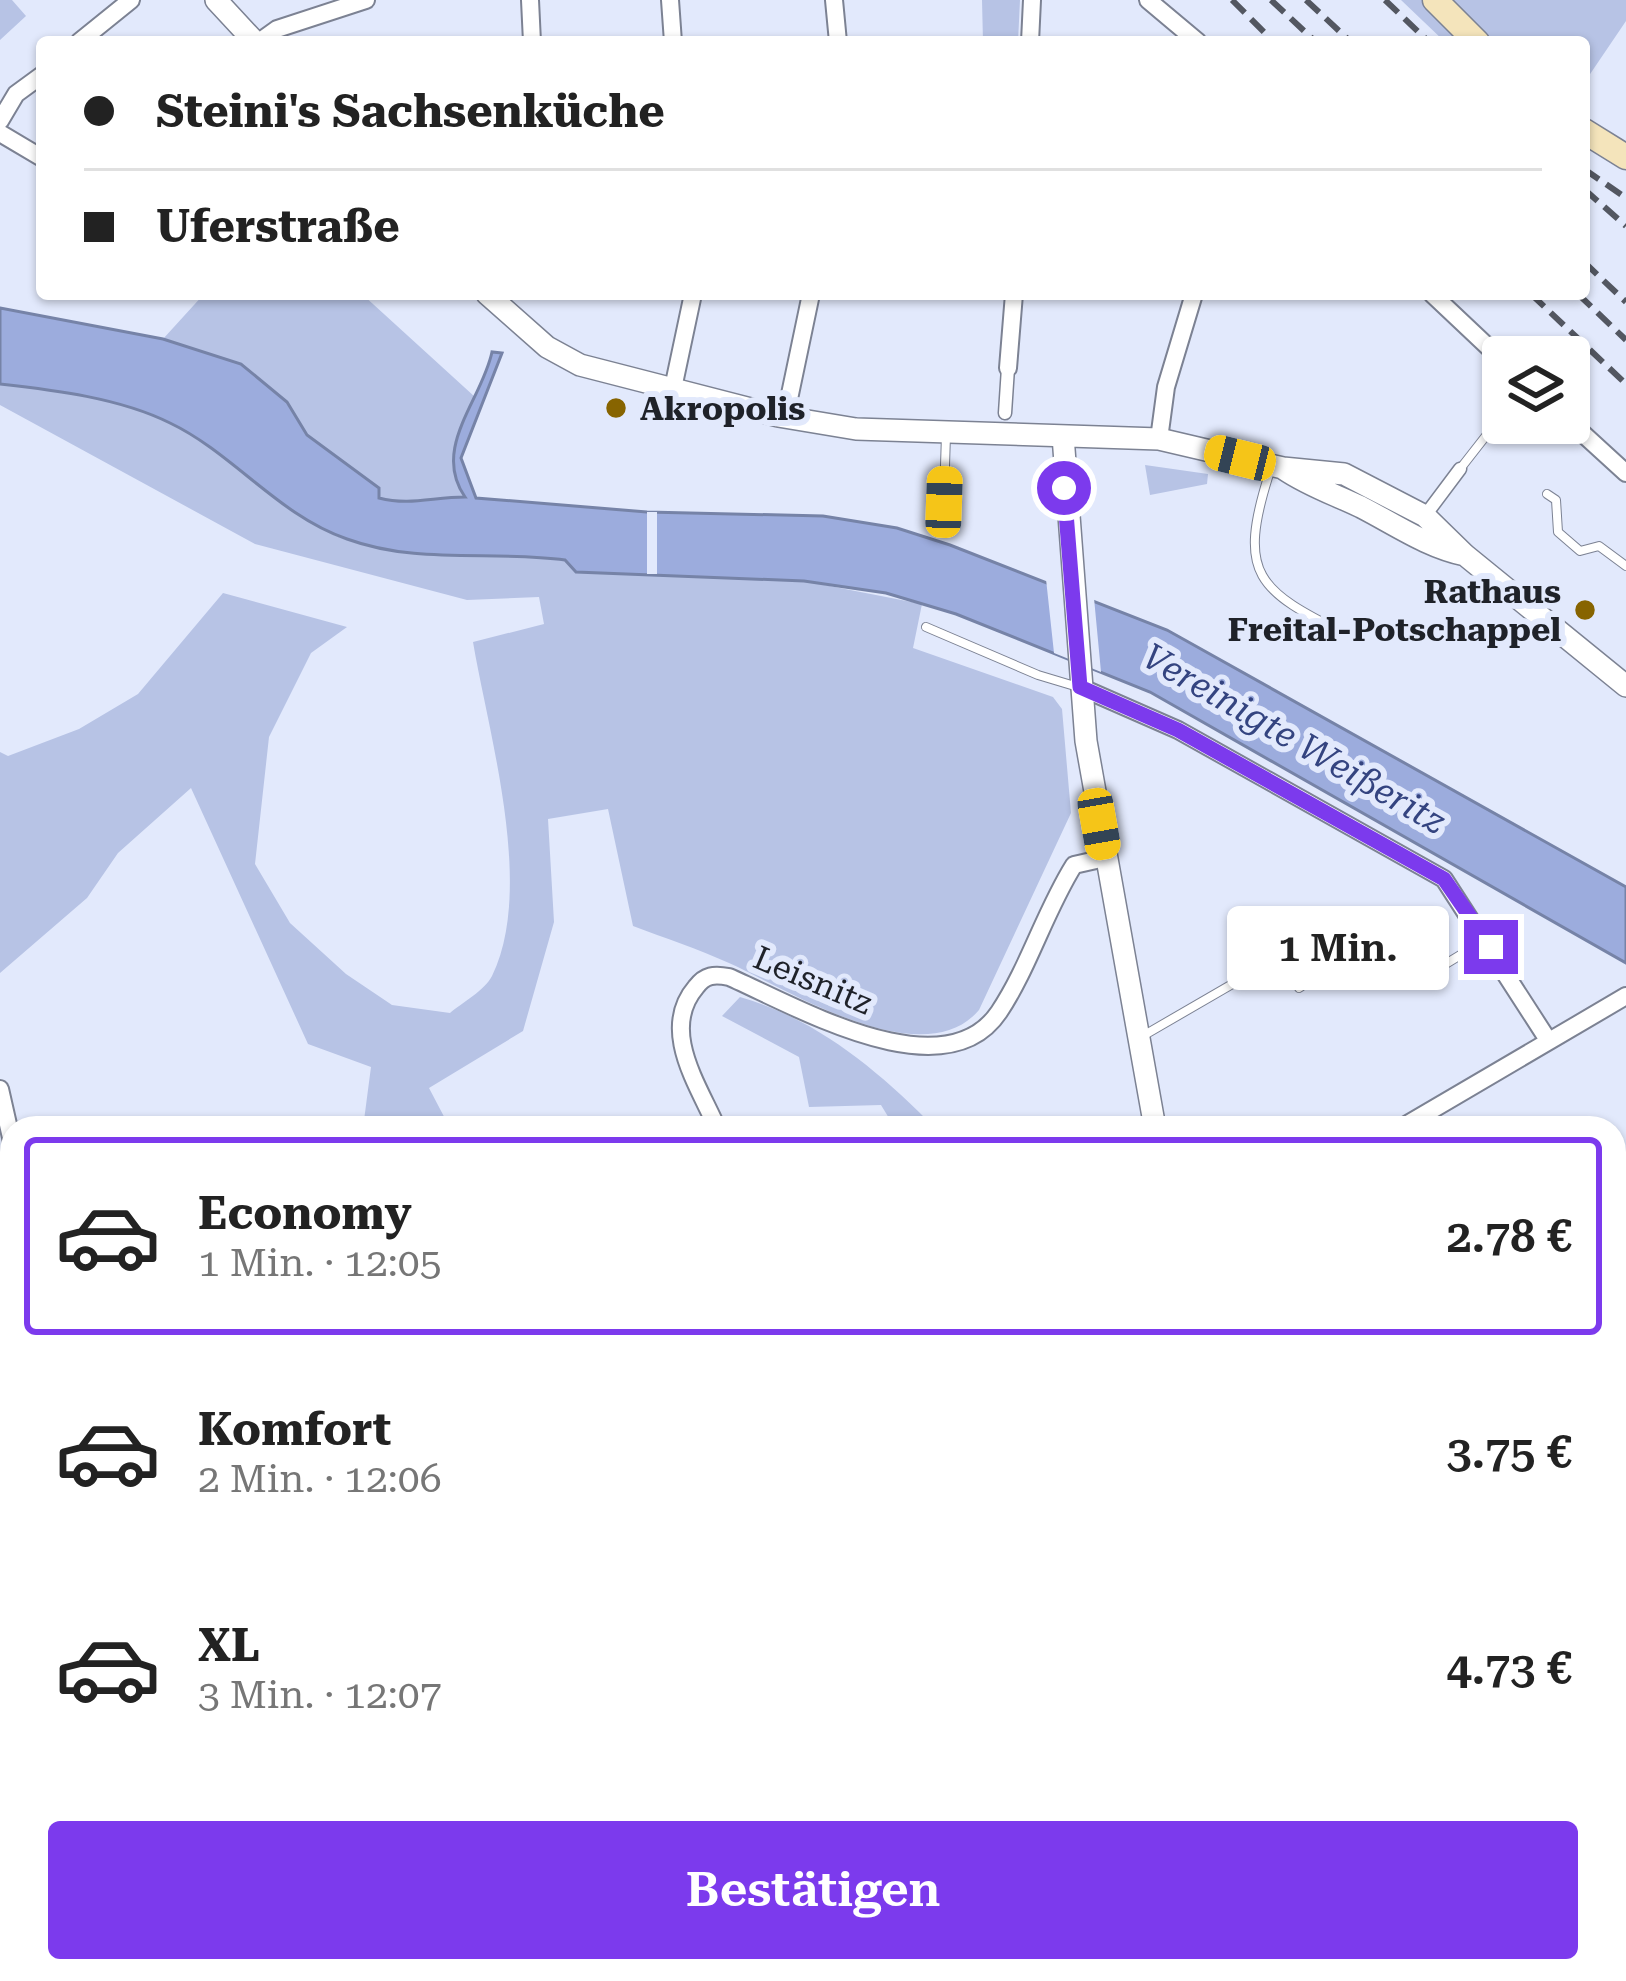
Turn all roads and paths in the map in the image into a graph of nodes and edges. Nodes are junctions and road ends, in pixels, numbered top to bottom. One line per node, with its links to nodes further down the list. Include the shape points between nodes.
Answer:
1 (131, 0): 10 (street)
2 (216, 0): 11 (street)
3 (366, 0): 12 (street)
4 (530, 0): 13 (street)
5 (670, 0): 14 (street)
6 (834, 0): 15 (street)
7 (1032, 0): 16 (street)
8 (1148, 0): 17 (street)
9 (1435, 0): 18 (main road)
10 (86, 36)
11 (251, 36)
12 (267, 36)
13 (532, 36)
14 (673, 36)
15 (837, 36)
16 (1030, 36)
17 (1191, 36)
18 (1471, 36)
19 (36, 79): 20 (street)
20 (0, 121)
21 (0, 133): 23 (street)
22 (1590, 134): 24 (main road)
23 (36, 154)
24 (1626, 157)
25 (494, 300): 33 (street, via 560,355)
26 (692, 300): 33 (street)
27 (810, 300): 35 (street)
28 (1014, 300): 32 (street)
29 (1192, 300): 38 (street)
30 (1438, 300): 31 (street)
31 (1482, 341)
32 (1008, 368): 34 (street)
33 (672, 393): 35 (street)
34 (1006, 412)
35 (785, 418): 36 (street)
36 (946, 434): 37 (street); 46 (lane)
37 (1063, 436): 38 (street); 51 (street)
38 (1159, 439): 41 (street)
39 (1590, 440): 43 (street)
40 (1482, 442): 42 (lane)
41 (1278, 467): 49 (lane, via 1257,554 1263,583); 50 (street, via 1368,483 1426,516)
42 (1460, 469): 45 (street)
43 (1626, 473)
44 (1547, 494): 47 (lane, via 1556,500 1558,532 1580,551 1599,546)
45 (1430, 509)
46 (943, 527)
47 (1626, 566)
48 (926, 627): 51 (lane)
49 (1347, 635)
50 (1626, 686)
51 (1080, 687): 52 (street); 54 (street, via 1178,730 1444,879)
52 (1105, 858): 57 (street); 59 (street, Leisnitz, via 1074,865 1000,1011 970,1039 897,1044 729,977 700,980 679,1028)
53 (1273, 919): 57 (lane, via 1291,950)
54 (1486, 940): 55 (lane, via 1421,979 1352,956); 58 (street)
55 (1299, 988)
56 (1618, 1001): 58 (street)
57 (1139, 1038): 60 (street)
58 (1548, 1040): 61 (street)
59 (712, 1116)
60 (1153, 1116)
61 (1421, 1116)

